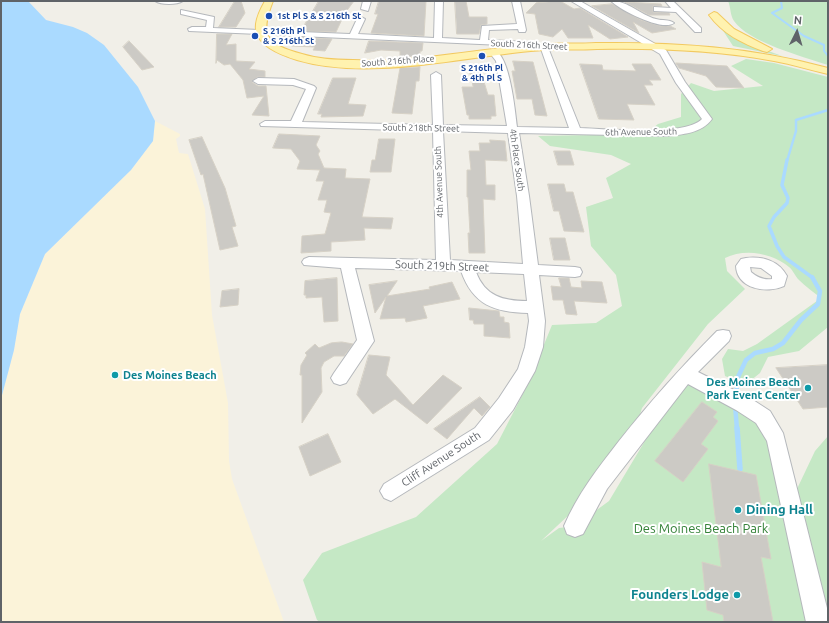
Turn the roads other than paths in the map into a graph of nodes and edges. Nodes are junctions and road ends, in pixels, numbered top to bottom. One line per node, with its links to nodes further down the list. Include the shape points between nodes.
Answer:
1 (159, 1): 2 (street)
2 (179, 1)
3 (269, 1): 19 (main road, via 260,21)
4 (367, 1): 10 (street)
5 (439, 1): 22 (street)
6 (516, 1): 23 (street, via 522,28 485,28)
7 (575, 1): 25 (street)
8 (615, 1): 15 (street, via 653,21)
9 (669, 1): 12 (street)
10 (365, 9)
11 (656, 9): 12 (street)
12 (677, 10): 18 (street)
13 (184, 12): 17 (street, via 211,19)
14 (362, 18): 21 (street)
15 (670, 23)
16 (192, 30): 17 (street)
17 (209, 30): 19 (street)
18 (698, 30)
19 (260, 32): 27 (main road, South 216th Place, via 273,46 290,53 339,63 379,64)
20 (276, 33): 21 (street, South 216th Street)
21 (353, 36): 22 (street, South 216th Street)
22 (438, 40): 23 (street, South 216th Street)
23 (484, 42): 26 (street, South 216th Street)
24 (724, 43): 25 (main road, South 216th Street); 28 (main road, South 216th Street); 28 (main road, via 713,12 725,28 738,36)
25 (654, 46): 26 (main road, South 216th Street); 36 (street, 6th Avenue South, via 663,52 681,83 705,114 705,122 689,129 671,132)
26 (544, 47): 27 (main road, South 216th Place); 36 (street)
27 (493, 52): 35 (street, 4th Place South, via 500,61 506,81)
28 (809, 65): 29 (main road)
29 (828, 71)
30 (436, 74): 34 (street, 4th Avenue South)
31 (258, 82): 33 (street, via 294,82 311,88)
32 (265, 124): 33 (street, South 218th Street)
33 (295, 125): 34 (street, South 218th Street)
34 (437, 128): 35 (street, South 218th Street); 39 (street, 4th Avenue South)
35 (513, 130): 36 (street, South 218th Street); 41 (street, 4th Place South)
36 (576, 132)
37 (309, 262): 38 (street, South 219th Street)
38 (347, 264): 39 (street, South 219th Street); 46 (street, via 366,341)
39 (443, 265): 40 (street, South 219th Street)
40 (467, 266): 41 (street, South 219th Street); 43 (street, via 472,283 489,302 502,306)
41 (532, 270): 42 (street, South 219th Street); 43 (street, Cliff Avenue South)
42 (575, 272)
43 (536, 307): 47 (street, Cliff Avenue South, via 534,347 526,371 506,404 482,434)
44 (723, 336): 45 (street)
45 (685, 374): 48 (street, via 600,482); 49 (street, via 763,417 776,439)
46 (340, 378)
47 (391, 491)
48 (575, 526)
49 (818, 622)

